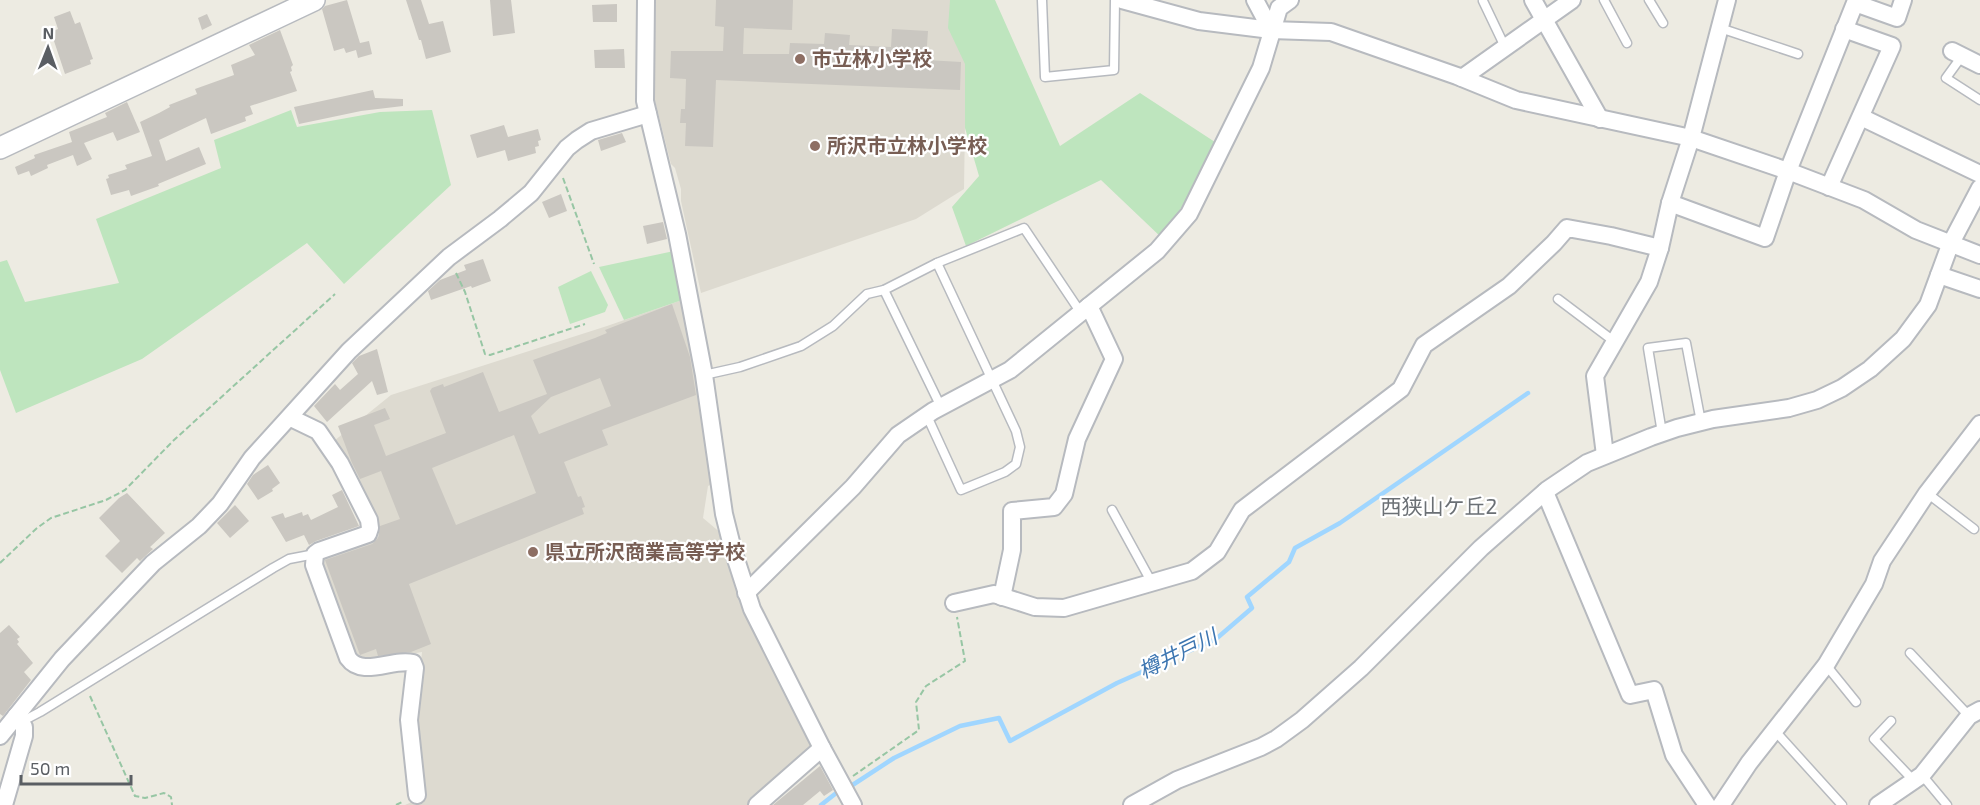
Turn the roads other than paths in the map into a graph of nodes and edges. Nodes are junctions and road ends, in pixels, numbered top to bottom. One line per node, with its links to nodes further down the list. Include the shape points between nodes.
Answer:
1 (314, 0): 31 (street)
2 (646, 0): 27 (street)
3 (1042, 0): 4 (lane, via 1045,77 1114,70)
4 (1114, 0)
5 (1122, 0): 19 (street, via 1199,21)
6 (1255, 0): 19 (street)
7 (1290, 0): 19 (street, via 1280,8)
8 (1533, 0): 15 (street)
9 (1572, 0): 15 (street)
10 (1605, 0): 20 (lane)
11 (1649, 0): 16 (lane)
12 (1727, 0): 17 (street)
13 (1903, 0): 18 (street, via 1897,18 1855,3)
14 (1483, 1): 21 (lane)
15 (1544, 20): 21 (street); 29 (street)
16 (1663, 23)
17 (1720, 28): 23 (lane); 30 (street)
18 (1844, 29): 28 (street, via 1892,46); 32 (street)
19 (1271, 30): 25 (street, via 1331,32); 45 (street, via 1261,68 1189,214 1157,251)
20 (1627, 43)
21 (1505, 47): 25 (street)
22 (1957, 53): 24 (street); 26 (lane, via 1946,78)
23 (1798, 54)
24 (1980, 65)
25 (1462, 78): 29 (street, via 1516,100)
26 (1980, 100)
27 (648, 114): 47 (street, via 677,234); 50 (street, via 591,131 567,148 531,193 449,257 349,351)
28 (1861, 117): 33 (street); 34 (street)
29 (1600, 119): 30 (street)
30 (1691, 138): 32 (street); 36 (street)
31 (0, 148)
32 (1788, 171): 34 (street); 36 (street, via 1765,238)
33 (1980, 174)
34 (1829, 187): 37 (street, via 1864,200)
35 (1980, 188): 37 (street)
36 (1670, 202): 38 (street)
37 (1950, 244): 39 (street); 41 (street)
38 (1660, 248): 46 (street, via 1649,282); 60 (street, via 1566,228 1509,286 1424,345 1401,389 1242,510 1217,552 1192,571)
39 (1980, 255)
40 (937, 263): 43 (lane); 45 (lane, via 1024,228); 48 (lane)
41 (1939, 275): 42 (street); 51 (street, via 1928,305 1903,339 1842,388 1789,408)
42 (1980, 289)
43 (884, 291): 47 (lane, via 867,294 833,326 801,346); 49 (lane)
44 (1558, 299): 46 (lane)
45 (1085, 310): 48 (street); 62 (street, via 1114,359 1077,439 1064,494 1054,507 1012,511 1012,550)
46 (1616, 343): 54 (street, via 1595,376)
47 (704, 375): 61 (street, via 724,514)
48 (992, 380): 49 (street); 49 (lane, via 1020,447 1016,464 1005,472 961,490)
49 (934, 411): 61 (street, via 898,435 854,487)
50 (291, 418): 59 (street, via 318,431 340,463 369,520 370,528 364,537); 68 (street, via 252,458 220,504 153,563 62,659)
51 (1701, 422): 53 (street); 53 (lane, via 1686,343 1648,348)
52 (1978, 432): 56 (street)
53 (1662, 434): 54 (street)
54 (1605, 454): 55 (street, via 1574,470)
55 (1545, 492): 78 (street, via 1302,720 1269,743 1177,780); 79 (street, via 1630,695 1654,690 1674,755)
56 (1927, 493): 58 (lane); 65 (street, via 1882,561 1874,585)
57 (1112, 510): 60 (lane)
58 (1974, 529)
59 (315, 554): 68 (lane, via 289,560 85,685); 74 (street, via 314,565 352,664 360,668 413,663 409,720)
60 (1152, 583): 62 (street, via 1064,608 1035,607)
61 (746, 593): 72 (street)
62 (1002, 597): 63 (street, via 994,594)
63 (954, 603)
64 (1910, 653): 67 (lane)
65 (1826, 665): 66 (lane); 71 (street)
66 (1856, 702)
67 (1975, 713): 73 (street)
68 (19, 719): 70 (street); 75 (street, via 24,736)
69 (1891, 721): 73 (lane, via 1874,739)
70 (2, 730)
71 (1775, 731): 80 (street); 81 (lane)
72 (822, 748): 76 (street); 77 (street)
73 (1918, 778): 82 (street); 83 (lane)
74 (417, 795)
75 (4, 805)
76 (757, 805)
77 (853, 805)
78 (1132, 805)
79 (1707, 805)
80 (1721, 805)
81 (1842, 805)
82 (1878, 805)
83 (1947, 805)

